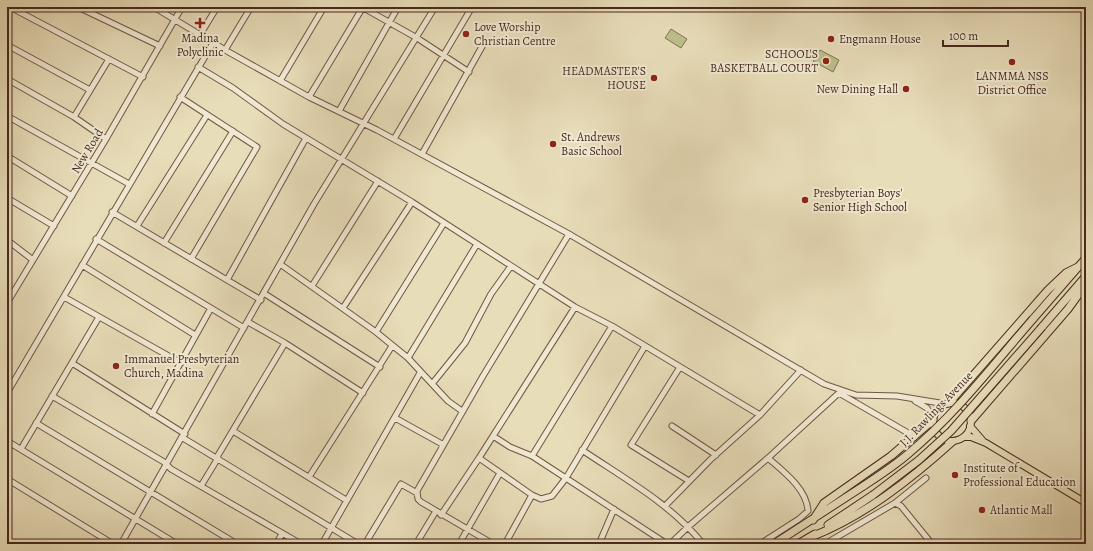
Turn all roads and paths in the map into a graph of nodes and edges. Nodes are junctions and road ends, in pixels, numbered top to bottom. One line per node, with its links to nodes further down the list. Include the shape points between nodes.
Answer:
1 (10, 7): 22 (street)
2 (78, 7): 19 (street)
3 (154, 7): 12 (street)
4 (182, 7): 12 (street, New Road)
5 (217, 7): 14 (street)
6 (250, 7): 20 (street)
7 (324, 7): 27 (street)
8 (362, 7): 13 (street); 30 (street)
9 (398, 7): 13 (street)
10 (435, 7): 15 (street)
11 (472, 7): 21 (street)
12 (175, 20): 14 (street); 19 (street, New Road)
13 (390, 22): 15 (street); 31 (street)
14 (200, 35): 16 (street)
15 (416, 38): 21 (street); 35 (street)
16 (213, 43): 20 (street); 23 (street)
17 (484, 43): 24 (street)
18 (7, 45): 28 (street)
19 (160, 46): 25 (street, New Road)
20 (225, 50): 27 (street)
21 (443, 56): 24 (street); 39 (street)
22 (109, 59): 25 (street); 28 (street)
23 (198, 67): 29 (street); 37 (street)
24 (469, 72): 40 (street)
25 (143, 77): 38 (street, New Road)
26 (7, 79): 34 (street)
27 (280, 81): 30 (street)
28 (90, 90): 34 (street)
29 (180, 97): 32 (street); 45 (street)
30 (309, 97): 31 (street)
31 (339, 111): 35 (street)
32 (207, 115): 36 (street); 52 (street)
33 (7, 116): 43 (street)
34 (74, 117): 38 (street)
35 (365, 124): 39 (street); 42 (street)
36 (233, 131): 56 (street); 59 (street, via 257,147)
37 (306, 138): 42 (street); 66 (street)
38 (106, 139): 43 (street, New Road)
39 (394, 139): 40 (street)
40 (422, 154): 53 (street)
41 (7, 156): 46 (street)
42 (342, 160): 44 (street); 61 (street)
43 (92, 162): 45 (street); 46 (street, New Road)
44 (378, 181): 48 (street); 69 (street)
45 (129, 184): 49 (street)
46 (72, 196): 51 (street, New Road)
47 (7, 198): 51 (street)
48 (412, 202): 50 (street); 77 (street)
49 (112, 212): 52 (street); 54 (street)
50 (444, 224): 57 (street); 82 (street)
51 (54, 226): 60 (street, New Road)
52 (137, 226): 56 (street)
53 (569, 234): 67 (street); 92 (street)
54 (96, 239): 62 (street); 76 (street)
55 (7, 240): 60 (street)
56 (164, 243): 59 (street)
57 (477, 244): 63 (street); 87 (street)
58 (1086, 258): 64 (highway, J.J. Rawlings Avenue)
59 (191, 259): 66 (street)
60 (33, 260): 70 (street, New Road)
61 (280, 264): 69 (street); 71 (street)
62 (82, 265): 72 (street); 83 (street)
63 (511, 266): 67 (street); 94 (street, via 491,294 465,343)
64 (1078, 267): 100 (highway, via 1066,273 1048,290); 144 (highway, J.J. Rawlings Avenue, bridge, via 945,418 907,455)
65 (1086, 276): 149 (highway, J.J. Rawlings Avenue, bridge, via 951,430 919,460)
66 (227, 280): 73 (street)
67 (538, 284): 75 (street); 101 (street)
68 (1086, 284): 107 (highway)
69 (312, 286): 77 (street)
70 (9, 293): 74 (street, New Road)
71 (265, 294): 73 (street); 90 (street)
72 (64, 297): 78 (street); 96 (street)
73 (262, 300): 79 (street)
74 (7, 303)
75 (575, 307): 80 (street); 111 (street)
76 (211, 308): 81 (street); 83 (street)
77 (343, 308): 82 (street)
78 (99, 317): 88 (street); 89 (street)
79 (248, 322): 81 (street); 84 (street)
80 (612, 326): 86 (street); 121 (street)
81 (244, 328): 110 (street)
82 (376, 332): 85 (street)
83 (195, 335): 89 (street)
84 (285, 343): 97 (street); 109 (street)
85 (392, 346): 87 (street); 90 (street)
86 (645, 346): 91 (street); 119 (street)
87 (408, 358): 93 (street)
88 (72, 363): 98 (street); 102 (street)
89 (181, 363): 102 (street)
90 (380, 367): 97 (street)
91 (680, 367): 103 (street); 131 (street, via 631,445)
92 (801, 370): 95 (street); 103 (street)
93 (420, 373): 94 (street); 104 (street)
94 (432, 384): 101 (street)
95 (840, 392): 99 (street); 112 (street); 124 (street)
96 (7, 393)
97 (363, 393): 127 (street)
98 (52, 396): 106 (street); 125 (street)
99 (909, 398): 100 (street); 105 (street, via 926,408)
100 (947, 404): 105 (main road, via 938,409); 107 (main road, via 962,406)
101 (462, 411): 117 (street)
102 (152, 414): 110 (street)
103 (760, 415): 120 (street)
104 (395, 418): 117 (street); 136 (street)
105 (933, 418): 112 (highway); 115 (main road, via 936,433 940,438)
106 (36, 423): 118 (street); 133 (street)
107 (971, 424): 113 (main road); 116 (main road)
108 (672, 426): 120 (street)
109 (233, 430): 122 (street); 127 (street)
110 (184, 436): 122 (street); 125 (street)
111 (493, 436): 121 (street, via 510,447); 123 (street)
112 (915, 437): 144 (highway, via 824,504)
113 (964, 437): 115 (main road); 116 (main road)
114 (7, 442): 118 (street)
115 (952, 442): 149 (highway, via 889,493 847,520)
116 (986, 443): 138 (main road)
117 (442, 444): 134 (street)
118 (21, 449): 143 (street)
119 (582, 450): 128 (street); 139 (street)
120 (716, 455): 131 (street)
121 (532, 456): 128 (street)
122 (218, 457): 132 (street); 146 (street)
123 (479, 458): 126 (street); 142 (street)
124 (768, 458): 145 (street); 167 (street, via 797,486 806,501 808,511)
125 (167, 466): 132 (street); 133 (street)
126 (500, 473): 135 (street); 147 (street)
127 (309, 477): 136 (street)
128 (566, 478): 135 (street, via 552,496 541,499); 140 (street)
129 (926, 478): 137 (street)
130 (7, 479): 151 (street)
131 (689, 481): 139 (street)
132 (201, 486): 148 (street)
133 (152, 491): 143 (street); 154 (street)
134 (417, 493): 141 (street, via 421,502); 159 (street, via 401,484)
135 (532, 495): 163 (street)
136 (346, 500): 146 (street)
137 (894, 503): 170 (street); 171 (street, via 901,506)
138 (1086, 503)
139 (665, 506): 145 (street)
140 (614, 509): 164 (street); 165 (street)
141 (436, 511): 142 (street); 160 (street)
142 (441, 514): 147 (street)
143 (137, 518): 150 (street); 152 (street)
144 (812, 520): 168 (highway, J.J. Rawlings Avenue)
145 (689, 526): 165 (street); 166 (street)
146 (332, 527): 157 (street); 158 (street)
147 (467, 529): 161 (street); 162 (street)
148 (282, 534): 155 (street); 156 (street)
149 (811, 537): 169 (highway, J.J. Rawlings Avenue)
150 (171, 542): 153 (street)
151 (113, 544)
152 (121, 544)
153 (177, 544)
154 (237, 544)
155 (276, 544)
156 (301, 544)
157 (322, 544)
158 (358, 544)
159 (365, 544)
160 (416, 544)
161 (459, 544)
162 (493, 544)
163 (505, 544)
164 (599, 544)
165 (669, 544)
166 (703, 544)
167 (760, 544)
168 (774, 544)
169 (798, 544)
170 (825, 544)
171 (932, 544)

